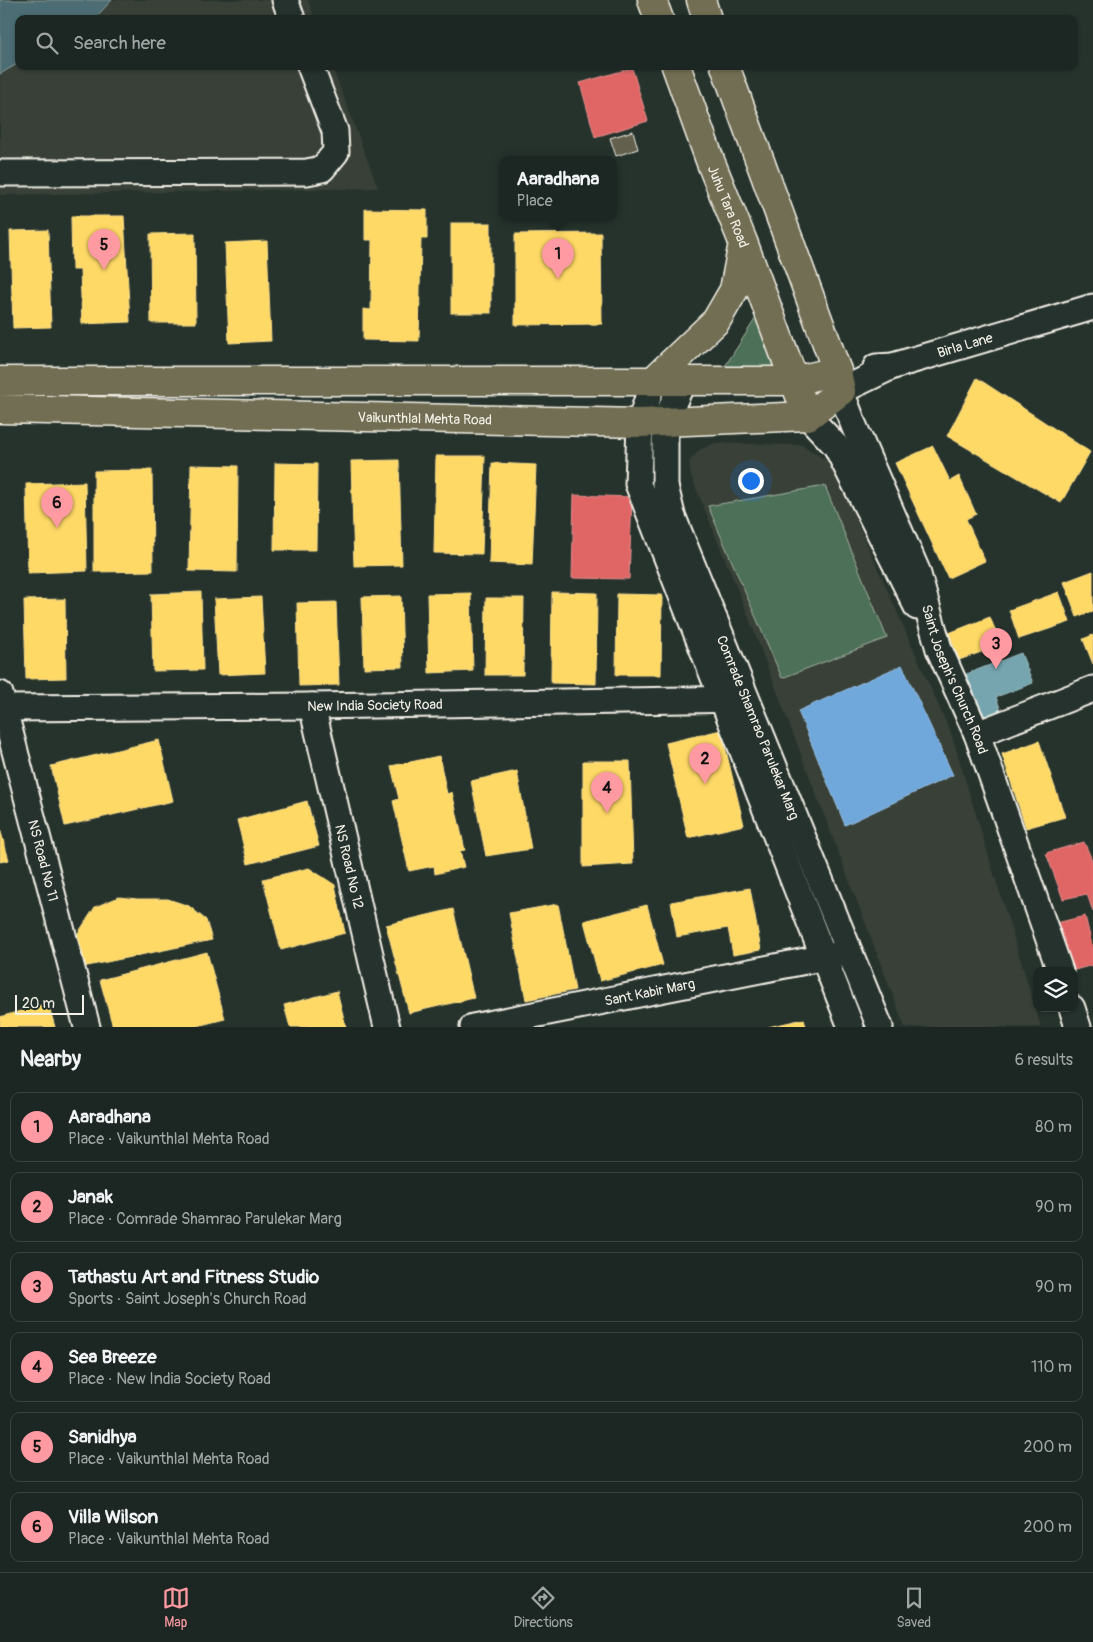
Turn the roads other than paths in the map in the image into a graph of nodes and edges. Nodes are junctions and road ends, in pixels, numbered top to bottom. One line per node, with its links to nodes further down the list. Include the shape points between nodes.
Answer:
1 (285, 0): 4 (street)
2 (652, 0): 5 (main road)
3 (701, 0): 6 (main road)
4 (291, 15)
5 (658, 15)
6 (706, 15)
7 (312, 70): 10 (street, via 335,131 336,152 322,169 307,172)
8 (677, 70): 12 (main road, Juhu Tara Road)
9 (726, 70): 11 (main road)
10 (0, 173)
11 (782, 224): 12 (main road); 18 (main road)
12 (743, 242): 15 (main road, Juhu Tara Road, via 734,290 716,321); 17 (main road)
13 (1093, 307): 18 (street, Birla Lane)
14 (0, 381): 15 (main road)
15 (653, 381): 16 (main road); 21 (street)
16 (682, 381): 17 (main road); 21 (street)
17 (793, 381): 18 (main road); 20 (main road)
18 (839, 381): 20 (main road); 22 (street, Saint Joseph's Church Road, via 854,426 917,571)
19 (0, 409): 21 (main road, Vaikunthlal Mehta Road)
20 (808, 416): 21 (main road, Vaikunthlal Mehta Road); 22 (street, via 836,446)
21 (652, 423): 24 (street, Comrade Shamrao Parulekar Marg, via 672,515)
22 (939, 649): 27 (street, Saint Joseph's Church Road)
23 (1093, 689): 27 (street)
24 (735, 699): 26 (street, New India Society Road); 28 (street, Comrade Shamrao Parulekar Marg); 29 (street, Comrade Shamrao Parulekar Marg)
25 (2, 701): 26 (street, New India Society Road); 32 (street, NS Road No 11)
26 (312, 706): 33 (street, NS Road No 12)
27 (977, 734): 30 (street, Saint Joseph's Church Road)
28 (850, 953): 29 (street, Sant Kabir Marg); 36 (street, Comrade Shamrao Parulekar Marg)
29 (825, 958): 34 (street, Sant Kabir Marg); 35 (street, Comrade Shamrao Parulekar Marg)
30 (1059, 967)
31 (1073, 1012): 37 (street)
32 (87, 1027)
33 (387, 1027)
34 (473, 1027)
35 (852, 1027)
36 (880, 1027)
37 (1078, 1027)

